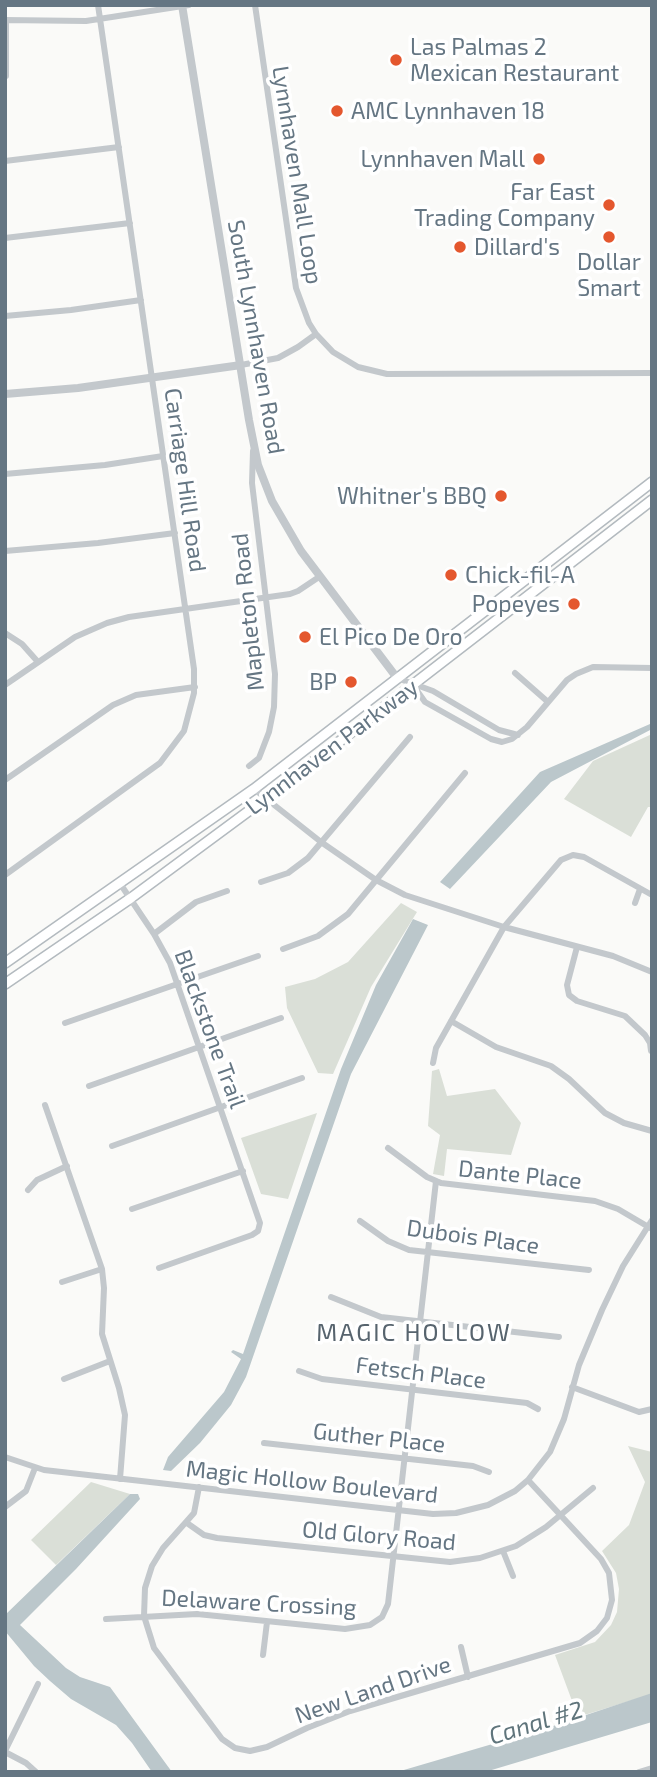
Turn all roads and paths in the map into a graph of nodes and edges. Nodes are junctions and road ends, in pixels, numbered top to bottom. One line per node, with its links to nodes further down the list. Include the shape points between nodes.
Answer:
1 (98, 5): 5 (street, Carriage Hill Road)
2 (255, 5): 13 (street, Lynnhaven Mall Loop, via 296,288)
3 (185, 6): 5 (street); 14 (street, South Lynnhaven Road)
4 (6, 20): 5 (street); 6 (street)
5 (100, 20): 7 (street, Carriage Hill Road)
6 (6, 76)
7 (119, 147): 8 (street); 9 (street, Carriage Hill Road)
8 (5, 161)
9 (130, 223): 10 (street); 11 (street, Carriage Hill Road)
10 (5, 238)
11 (141, 300): 12 (street); 16 (street, Carriage Hill Road)
12 (5, 316)
13 (316, 334): 14 (street, via 278,358); 15 (street, Lynnhaven Mall Loop, via 348,363 377,373)
14 (241, 365): 16 (street); 18 (street, South Lynnhaven Road)
15 (652, 373)
16 (152, 378): 17 (street); 19 (street, Carriage Hill Road)
17 (5, 394)
18 (254, 448): 25 (street, South Lynnhaven Road, via 272,501); 26 (street, Mapleton Road, via 252,483)
19 (163, 456): 20 (street); 23 (street, Carriage Hill Road)
20 (5, 474)
21 (652, 482): 32 (main road, Lynnhaven Parkway)
22 (652, 500): 34 (main road, Lynnhaven Parkway)
23 (175, 533): 24 (street); 27 (street, Carriage Hill Road)
24 (5, 551)
25 (319, 577): 26 (street, via 298,591); 32 (street, South Lynnhaven Road)
26 (266, 598): 27 (street); 39 (street, Mapleton Road, via 274,707 265,743)
27 (186, 609): 29 (street, via 107,624 75,637); 35 (street, Carriage Hill Road)
28 (5, 633): 29 (street)
29 (38, 662): 33 (street)
30 (652, 668): 36 (street, via 593,667 566,680)
31 (515, 673): 36 (street)
32 (397, 678): 34 (street); 42 (main road, Lynnhaven Parkway)
33 (5, 685)
34 (413, 685): 37 (street, via 433,691 499,730); 37 (street, via 425,702 491,739 507,741); 43 (main road, Lynnhaven Parkway)
35 (195, 687): 41 (street, via 124,699); 45 (street, Carriage Hill Road, via 184,731 160,763)
36 (548, 702): 37 (street)
37 (518, 735)
38 (410, 737): 44 (street)
39 (249, 766)
40 (465, 774): 46 (street)
41 (5, 780)
42 (254, 789): 43 (street); 47 (main road, Lynnhaven Parkway)
43 (265, 799): 44 (street); 52 (main road, Lynnhaven Parkway)
44 (321, 842): 46 (street); 48 (street, via 299,867)
45 (5, 875)
46 (376, 880): 54 (street, via 425,903); 57 (street, via 339,922)
47 (119, 882): 52 (street, Blackstone Trail); 59 (main road, Lynnhaven Parkway)
48 (261, 882)
49 (640, 888): 51 (street); 53 (street); 54 (street, via 584,857 567,857)
50 (227, 891): 55 (street, via 197,902)
51 (652, 895)
52 (131, 898): 55 (street, Blackstone Trail); 61 (main road, Lynnhaven Parkway)
53 (635, 903)
54 (504, 927): 56 (street); 64 (street)
55 (154, 934): 62 (street, Blackstone Trail)
56 (577, 947): 60 (street); 67 (street, via 567,985 569,995 625,1016 645,1035)
57 (283, 949)
58 (258, 956): 62 (street)
59 (5, 963)
60 (652, 972)
61 (5, 984)
62 (178, 985): 65 (street); 66 (street, Blackstone Trail)
63 (281, 1018): 66 (street)
64 (451, 1021): 68 (street); 73 (street, via 496,1046 551,1066 605,1113)
65 (65, 1023)
66 (199, 1048): 70 (street); 72 (street, Blackstone Trail)
67 (650, 1051)
68 (433, 1063)
69 (302, 1078): 72 (street)
70 (89, 1086)
71 (45, 1105): 76 (street)
72 (220, 1109): 74 (street); 77 (street, Blackstone Trail)
73 (652, 1131)
74 (112, 1146)
75 (388, 1148): 78 (street, Dante Place)
76 (67, 1166): 79 (street, via 37,1180); 86 (street)
77 (243, 1171): 80 (street); 85 (street, Blackstone Trail, via 260,1223 256,1233)
78 (436, 1181): 83 (street, Dante Place, via 595,1201); 84 (street, Delaware Crossing)
79 (28, 1190)
80 (132, 1209)
81 (652, 1220): 83 (street, Magic Hollow Boulevard)
82 (360, 1221): 84 (street, Dubois Place, via 398,1246)
83 (650, 1228): 95 (street, Magic Hollow Boulevard, via 623,1266)
84 (427, 1252): 87 (street, Dubois Place); 90 (street, Delaware Crossing)
85 (159, 1268)
86 (102, 1269): 88 (street); 92 (street, via 102,1334)
87 (589, 1270)
88 (62, 1282)
89 (331, 1297): 90 (street, via 371,1314)
90 (419, 1321): 91 (street); 96 (street, Delaware Crossing)
91 (559, 1337)
92 (110, 1361): 94 (street); 104 (street, via 125,1415)
93 (299, 1371): 96 (street, Fetsch Place, via 322,1379)
94 (64, 1379)
95 (572, 1387): 98 (street, via 639,1412); 105 (street, Magic Hollow Boulevard, via 554,1444)
96 (412, 1390): 97 (street, Fetsch Place, via 527,1403); 101 (street, Delaware Crossing)
97 (538, 1409)
98 (652, 1409)
99 (264, 1443): 101 (street, Guther Place)
100 (5, 1457): 102 (street, Magic Hollow Boulevard)
101 (404, 1458): 103 (street, Guther Place); 109 (street, Delaware Crossing)
102 (35, 1468): 104 (street, Magic Hollow Boulevard); 108 (street, via 26,1491)
103 (489, 1472)
104 (120, 1479): 106 (street, Magic Hollow Boulevard)
105 (528, 1480): 109 (street, Magic Hollow Boulevard, via 498,1501 471,1510 433,1514); 110 (street, New Land Drive)
106 (199, 1487): 109 (street, Magic Hollow Boulevard); 111 (street, New Land Drive, via 197,1505)
107 (593, 1488): 110 (street, Old Glory Road)
108 (5, 1507)
109 (398, 1510): 113 (street, Delaware Crossing)
110 (560, 1516): 112 (street, Old Glory Road, via 530,1539); 120 (street, New Land Drive, via 609,1573 613,1591 607,1618 580,1643)
111 (187, 1522): 113 (street, Old Glory Road, via 217,1538); 115 (street, New Land Drive, via 152,1566)
112 (503, 1551): 113 (street, Old Glory Road, via 450,1562); 114 (street)
113 (393, 1557): 117 (street, Delaware Crossing, via 386,1611 370,1625 345,1629)
114 (513, 1576)
115 (144, 1616): 116 (street, Delaware Crossing); 117 (street, Delaware Crossing, via 197,1614); 120 (street, New Land Drive, via 154,1648 187,1694 222,1739 242,1750 255,1751 328,1719)
116 (106, 1619)
117 (267, 1622): 119 (street)
118 (461, 1647): 120 (street)
119 (263, 1655)
120 (468, 1676)
121 (38, 1685): 122 (street)
122 (5, 1751): 124 (street)
123 (652, 1768): 125 (street)
124 (36, 1772)
125 (639, 1772)

